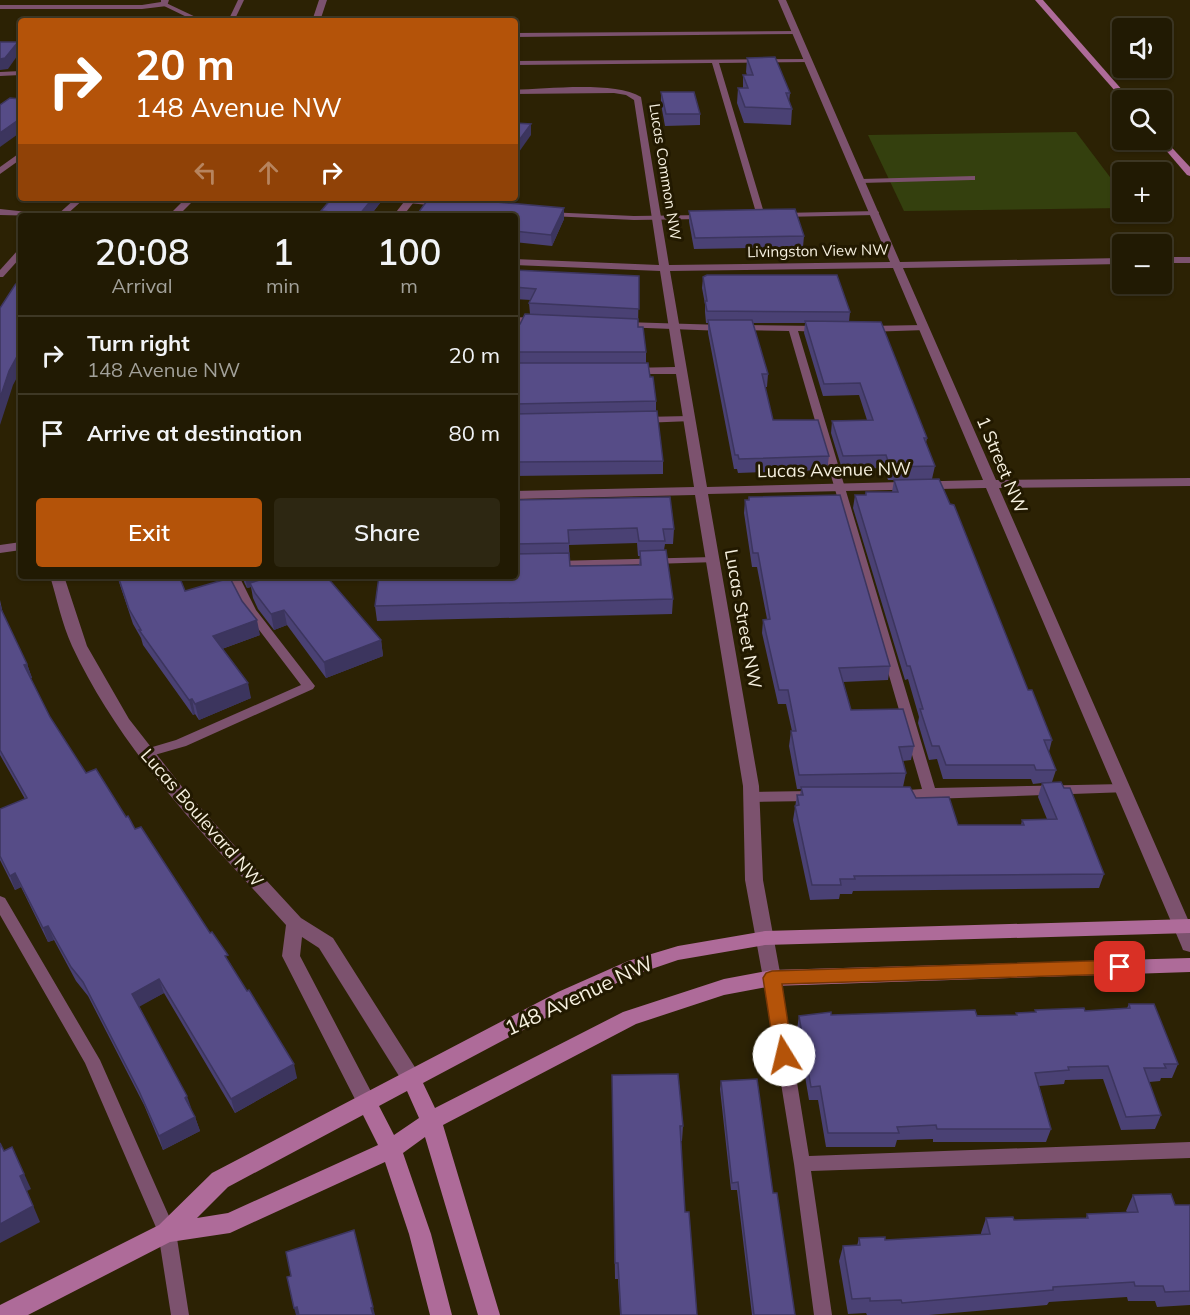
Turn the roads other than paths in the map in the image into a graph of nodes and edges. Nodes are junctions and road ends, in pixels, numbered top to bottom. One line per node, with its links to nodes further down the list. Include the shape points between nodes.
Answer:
1 (241, 0): 9 (lane)
2 (323, 0): 10 (street)
3 (782, 0): 12 (street, 1 Street NW)
4 (1039, 0): 19 (street)
5 (164, 2): 6 (street, via 142,7); 8 (lane)
6 (13, 3): 7 (street)
7 (0, 7)
8 (194, 18)
9 (232, 18)
10 (317, 18)
11 (518, 28): 12 (lane)
12 (794, 29): 13 (lane); 14 (street, 1 Street NW)
13 (518, 35)
14 (808, 60): 15 (lane); 26 (street, 1 Street NW)
15 (715, 61): 16 (lane); 37 (lane, via 756,216)
16 (518, 63)
17 (18, 73): 18 (street)
18 (0, 74)
19 (1118, 90)
20 (518, 92): 40 (street, Lucas Common NW, via 614,91 637,97)
21 (1170, 150): 24 (street)
22 (18, 157): 23 (street)
23 (0, 171)
24 (1190, 173)
25 (972, 178): 26 (lane)
26 (861, 180): 37 (street, 1 Street NW)
27 (78, 201): 33 (lane)
28 (188, 201): 34 (street)
29 (410, 201): 35 (street)
30 (420, 201): 31 (lane)
31 (455, 205)
32 (0, 213): 38 (street)
33 (64, 213)
34 (176, 213)
35 (400, 213)
36 (539, 213): 40 (lane)
37 (875, 213): 46 (street, 1 Street NW)
38 (18, 214)
39 (714, 217): 40 (lane)
40 (657, 218): 47 (street, Lucas Common NW)
41 (18, 255): 48 (lane)
42 (1172, 260): 43 (street)
43 (1190, 260)
44 (1112, 261): 46 (street, Livingston View NW)
45 (518, 262): 47 (street, Livingston View NW)
46 (895, 264): 47 (street, Livingston View NW); 53 (street, 1 Street NW)
47 (665, 268): 52 (street, Lucas Street NW)
48 (0, 275)
49 (518, 320): 50 (lane)
50 (542, 321)
51 (616, 325): 52 (lane)
52 (675, 327): 56 (lane); 57 (street, Lucas Street NW)
53 (923, 328): 55 (lane); 62 (street, 1 Street NW)
54 (826, 329): 56 (lane)
55 (858, 329)
56 (793, 330): 63 (lane)
57 (681, 370): 58 (street); 59 (street, Lucas Street NW)
58 (612, 371)
59 (689, 419): 60 (lane); 64 (street, Lucas Street NW)
60 (631, 420)
61 (1190, 483): 62 (street, Lucas Avenue NW)
62 (991, 484): 63 (street, Lucas Avenue NW); 73 (street, 1 Street NW)
63 (840, 487): 64 (street, Lucas Avenue NW); 74 (lane)
64 (701, 491): 65 (street, Lucas Avenue NW); 68 (street, Lucas Street NW)
65 (518, 495)
66 (18, 546): 67 (street)
67 (0, 549)
68 (713, 560): 69 (lane); 77 (street, Lucas Street NW)
69 (538, 564)
70 (58, 579): 72 (street, Lucas Boulevard NW, via 80,645)
71 (235, 579): 72 (lane, via 309,686 180,743)
72 (144, 754): 79 (street, Lucas Boulevard NW)
73 (1123, 789): 74 (lane); 80 (street, 1 Street NW)
74 (930, 794): 75 (lane)
75 (882, 795)
76 (823, 796): 77 (lane)
77 (752, 797): 81 (street, Lucas Street NW, via 754,880)
78 (0, 902): 91 (lane, via 92,1060)
79 (295, 924): 85 (street, Lucas Boulevard NW, via 326,943); 86 (street, via 291,956)
80 (1186, 927): 81 (street, 148 Avenue NW); 82 (street, 1 Street NW)
81 (765, 938): 84 (street, Lucas Street NW); 85 (street, 148 Avenue NW, via 678,953 628,969)
82 (1190, 945)
83 (1190, 965): 84 (street, 148 Avenue NW)
84 (772, 978): 87 (street, 148 Avenue NW, via 724,987 630,1018); 90 (lane)
85 (411, 1078): 86 (street, 148 Avenue NW); 87 (street, Lucas Boulevard NW)
86 (367, 1103): 88 (street); 91 (street, 148 Avenue NW, via 220,1180)
87 (431, 1121): 88 (street, 148 Avenue NW); 95 (street, Lucas Boulevard NW)
88 (391, 1149): 91 (street, 148 Avenue NW, via 230,1223); 94 (street, via 420,1234)
89 (1190, 1150): 90 (lane)
90 (802, 1164): 96 (lane)
91 (167, 1232): 92 (street, 148 Avenue NW); 93 (lane)
92 (5, 1315)
93 (180, 1315)
94 (441, 1315)
95 (489, 1315)
96 (822, 1315)

